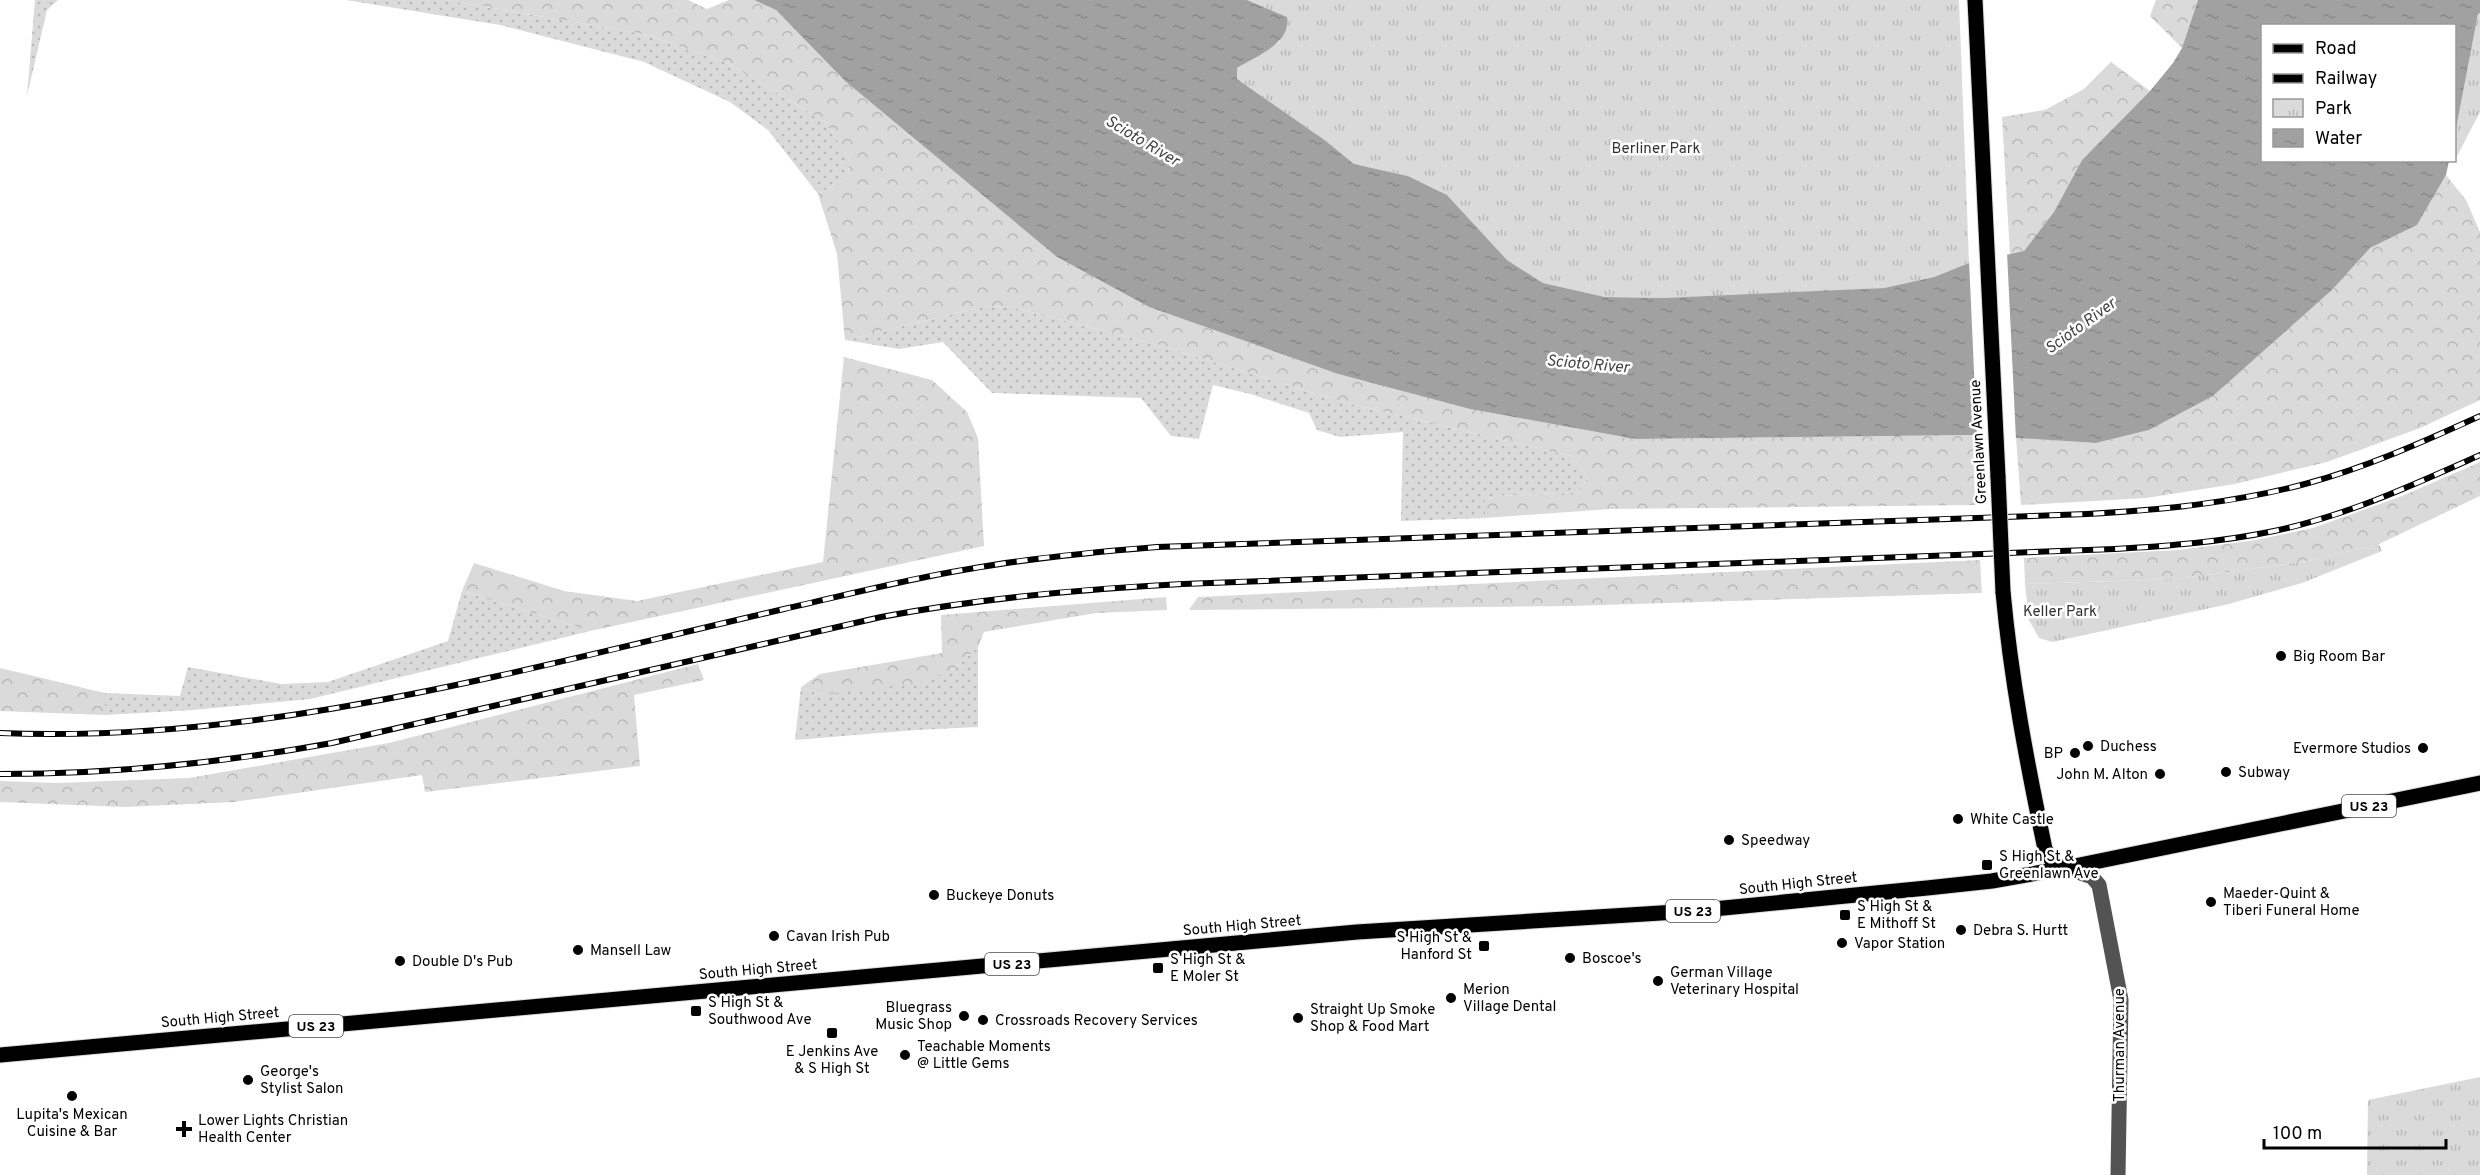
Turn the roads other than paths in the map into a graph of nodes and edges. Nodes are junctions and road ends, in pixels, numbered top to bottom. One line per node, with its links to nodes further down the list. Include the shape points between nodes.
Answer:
1 (1975, 0): 3 (main road, Greenlawn Avenue, bridge, via 2003,592 2010,666 2045,849 2054,864)
2 (2480, 783): 3 (main road, South High Street / US 23)
3 (2065, 867): 4 (main road, South High Street / US 23, via 1992,881 1703,910 1346,933); 5 (street, Thurman Avenue, via 2092,877 2099,885 2118,981)
4 (0, 1055)
5 (2118, 1175)

